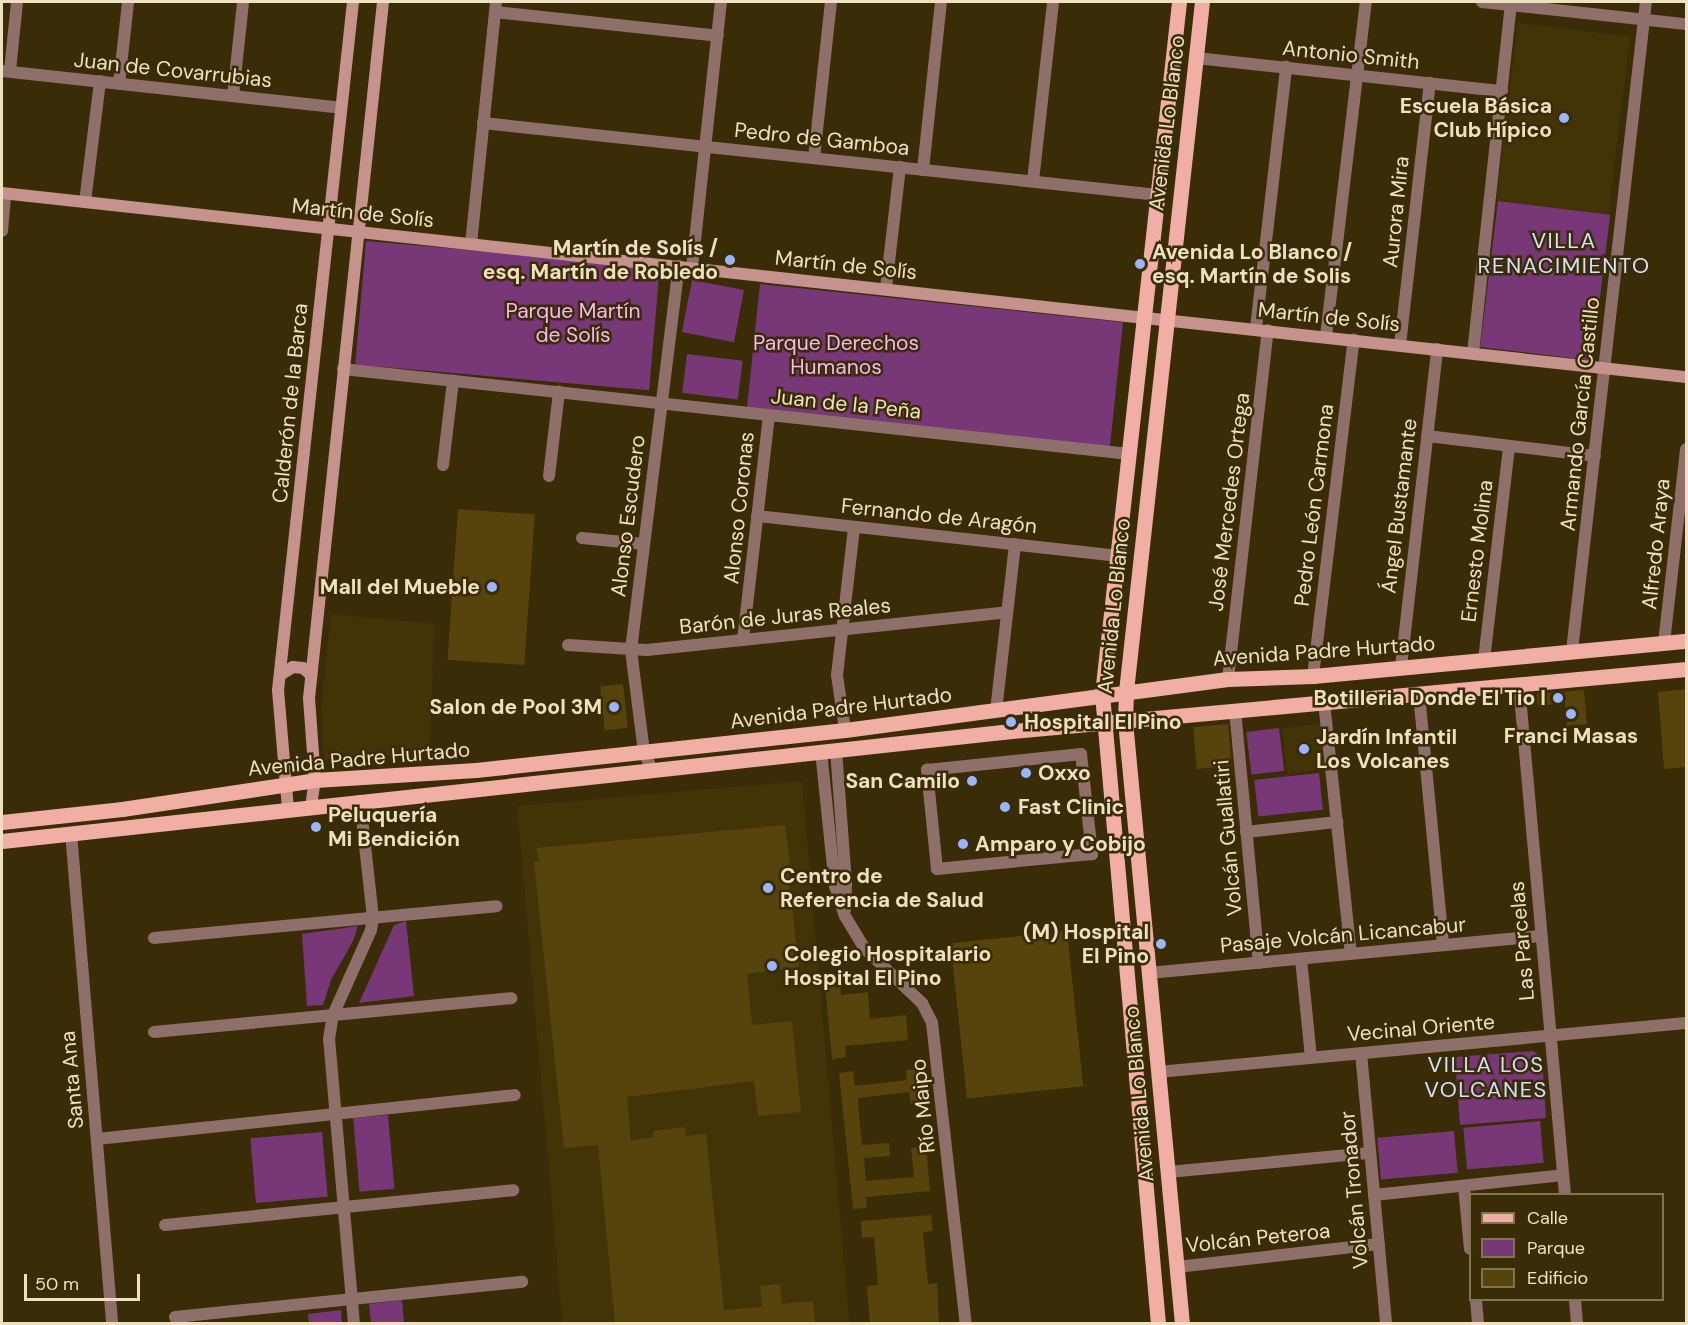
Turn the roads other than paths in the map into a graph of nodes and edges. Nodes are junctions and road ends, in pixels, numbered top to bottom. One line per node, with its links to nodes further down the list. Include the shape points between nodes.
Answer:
1 (17, 2): 23 (street)
2 (128, 2): 27 (street)
3 (243, 2): 29 (street)
4 (353, 2): 30 (street, Calderón de la Barca)
5 (383, 2): 42 (street)
6 (721, 2): 20 (street, Alonso Escudero)
7 (831, 2): 33 (street)
8 (941, 2): 35 (street)
9 (1053, 2): 36 (street)
10 (1179, 2): 38 (main road, Avenida Lo Blanco)
11 (1202, 2): 21 (main road, Avenida Lo Blanco)
12 (1366, 2): 24 (street)
13 (1482, 2): 15 (street)
14 (1646, 2): 18 (street, Armando García Castillo)
15 (1511, 5): 16 (street); 28 (street)
16 (1559, 6): 18 (street)
17 (495, 7): 20 (street); 31 (street)
18 (1644, 19): 19 (street); 54 (street, Armando García Castillo)
19 (1686, 24)
20 (718, 36): 32 (street, Alonso Escudero)
21 (1196, 57): 22 (street, Antonio Smith); 47 (main road, Avenida Lo Blanco)
22 (1286, 67): 24 (street, Antonio Smith); 48 (street, José Mercedes Ortega)
23 (6, 71): 25 (street, Juan de Covarrubias)
24 (1358, 75): 26 (street, Antonio Smith); 49 (street)
25 (99, 81): 27 (street, Juan de Covarrubias); 39 (street)
26 (1430, 83): 28 (street, Antonio Smith); 51 (street, Aurora Mira)
27 (119, 84): 29 (street, Juan de Covarrubias)
28 (1502, 91): 53 (street)
29 (233, 96): 30 (street, Juan de Covarrubias)
30 (341, 108): 40 (street, Calderón de la Barca)
31 (483, 123): 32 (street, Pedro de Gamboa); 43 (street)
32 (706, 147): 33 (street, Pedro de Gamboa); 44 (street, Alonso Escudero)
33 (814, 158): 34 (street, Pedro de Gamboa)
34 (900, 167): 35 (street, Pedro de Gamboa); 45 (street)
35 (923, 170): 36 (street, Pedro de Gamboa)
36 (1033, 182): 38 (street, Pedro de Gamboa)
37 (3, 194): 39 (street, Martín de Solís); 41 (street)
38 (1158, 195): 46 (main road, Avenida Lo Blanco)
39 (85, 202): 40 (street, Martín de Solís)
40 (328, 228): 42 (street, Martín de Solís); 85 (street, Calderón de la Barca)
41 (2, 231)
42 (358, 231): 43 (street, Martín de Solís); 55 (street)
43 (471, 244): 44 (street, Martín de Solís)
44 (686, 267): 45 (street, Martín de Solís); 59 (street, Alonso Escudero)
45 (886, 288): 46 (street, Martín de Solís)
46 (1144, 316): 47 (street, Martín de Solís); 64 (main road, Avenida Lo Blanco)
47 (1166, 318): 48 (street, Martín de Solís); 90 (main road, Avenida Lo Blanco)
48 (1262, 329): 49 (street, Martín de Solís); 88 (street, José Mercedes Ortega)
49 (1326, 336): 50 (street, Martín de Solís)
50 (1354, 339): 51 (street, Martín de Solís); 87 (street, Pedro León Carmona)
51 (1400, 345): 52 (street, Martín de Solís)
52 (1437, 349): 53 (street, Martín de Solís); 61 (street, Ángel Bustamante)
53 (1473, 353): 54 (street, Martín de Solís)
54 (1605, 368): 56 (street, Martín de Solís); 65 (street, Armando García Castillo)
55 (343, 369): 57 (street, Juan de la Peña); 86 (street)
56 (1686, 377)
57 (453, 381): 58 (street, Juan de la Peña); 66 (street)
58 (559, 392): 59 (street, Juan de la Peña); 67 (street)
59 (662, 404): 60 (street, Juan de la Peña); 71 (street, Alonso Escudero)
60 (769, 415): 64 (street, Juan de la Peña); 68 (street, Alonso Coronas)
61 (1427, 436): 62 (street); 83 (street, Ángel Bustamante)
62 (1509, 446): 65 (street); 82 (street, Ernesto Molina)
63 (1686, 449): 78 (street, Alfredo Araya)
64 (1129, 454): 73 (main road, Avenida Lo Blanco)
65 (1595, 456): 81 (street, Armando García Castillo)
66 (444, 465)
67 (549, 476)
68 (757, 516): 69 (street, Fernando de Aragón); 76 (street, Alonso Coronas)
69 (854, 527): 72 (street, Fernando de Aragón); 75 (street)
70 (582, 538): 71 (street)
71 (644, 544): 80 (street, Alonso Escudero)
72 (1015, 544): 73 (street, Fernando de Aragón); 74 (street)
73 (1117, 556): 91 (main road, Avenida Lo Blanco)
74 (1007, 612): 75 (street, Barón de Juras Reales); 95 (street)
75 (842, 629): 76 (street, Barón de Juras Reales); 98 (street, via 837,683)
76 (743, 640): 80 (street, Barón de Juras Reales)
77 (1686, 641): 78 (main road, Avenida Padre Hurtado)
78 (1664, 643): 81 (main road, Avenida Padre Hurtado)
79 (568, 645): 80 (street, Barón de Juras Reales)
80 (631, 650): 100 (street, Alonso Escudero)
81 (1572, 651): 82 (main road, Avenida Padre Hurtado)
82 (1484, 660): 83 (main road, Avenida Padre Hurtado)
83 (1401, 667): 87 (main road, Avenida Padre Hurtado)
84 (1686, 669): 89 (main road, Avenida Padre Hurtado)
85 (280, 675): 86 (street, via 293,667); 103 (street, Calderón de la Barca, via 278,707)
86 (312, 675): 102 (street, via 309,709)
87 (1312, 676): 88 (main road, Avenida Padre Hurtado)
88 (1228, 679): 90 (main road, Avenida Padre Hurtado)
89 (1519, 685): 92 (main road, Avenida Padre Hurtado); 115 (street, Las Parcelas)
90 (1125, 691): 91 (main road, Avenida Padre Hurtado); 96 (main road, Avenida Lo Blanco)
91 (1101, 694): 95 (main road, Avenida Padre Hurtado); 97 (main road, Avenida Lo Blanco)
92 (1419, 694): 93 (main road, Avenida Padre Hurtado); 117 (street)
93 (1324, 702): 94 (main road, Avenida Padre Hurtado); 108 (street)
94 (1235, 710): 96 (main road, Avenida Padre Hurtado); 109 (street, Volcán Guallatiri)
95 (996, 711): 98 (main road, Avenida Padre Hurtado)
96 (1125, 721): 97 (main road, Avenida Padre Hurtado); 121 (main road, Avenida Lo Blanco)
97 (1103, 724): 99 (main road, Avenida Padre Hurtado); 153 (main road, Avenida Lo Blanco)
98 (845, 730): 100 (main road, Avenida Padre Hurtado)
99 (828, 751): 101 (main road, Avenida Padre Hurtado); 152 (street, Río Maipo, via 835,886 845,916 865,949 922,1003 933,1023)
100 (644, 752): 101 (street, Alonso Escudero); 102 (main road, Avenida Padre Hurtado, via 476,770)
101 (652, 770): 104 (main road, Avenida Padre Hurtado)
102 (315, 780): 103 (main road, Avenida Padre Hurtado); 105 (street)
103 (286, 784): 106 (street, Calderón de la Barca); 107 (main road, Avenida Padre Hurtado, via 122,809)
104 (360, 801): 105 (main road, Avenida Padre Hurtado); 114 (street)
105 (311, 807): 106 (main road, Avenida Padre Hurtado)
106 (288, 809): 110 (main road, Avenida Padre Hurtado)
107 (2, 822)
108 (1337, 822): 109 (street); 118 (street)
109 (1246, 832): 120 (street, Volcán Guallatiri)
110 (71, 833): 111 (main road, Avenida Padre Hurtado); 132 (street, Santa Ana)
111 (2, 841)
112 (938, 869): 112 (street, via 1092,854 1082,754 927,770)
113 (497, 906): 114 (street)
114 (373, 918): 116 (street); 123 (street)
115 (1541, 936): 117 (street, Pasaje Volcán Licancabur); 126 (street, Las Parcelas)
116 (154, 938)
117 (1443, 945): 118 (street, Pasaje Volcán Licancabur)
118 (1351, 954): 119 (street, Pasaje Volcán Licancabur)
119 (1301, 959): 120 (street, Pasaje Volcán Licancabur); 128 (street)
120 (1259, 963): 121 (street, Pasaje Volcán Licancabur)
121 (1149, 973): 129 (main road, Avenida Lo Blanco)
122 (511, 998): 123 (street)
123 (333, 1015): 125 (street); 131 (street, via 329,1039)
124 (1686, 1023): 126 (street, Vecinal Oriente)
125 (154, 1032)
126 (1551, 1036): 127 (street, Vecinal Oriente); 135 (street, Las Parcelas)
127 (1361, 1053): 128 (street, Vecinal Oriente); 133 (street, Volcán Tronador)
128 (1311, 1057): 129 (street, Vecinal Oriente)
129 (1158, 1072): 134 (main road, Avenida Lo Blanco)
130 (514, 1095): 131 (street)
131 (335, 1114): 132 (street); 140 (street)
132 (97, 1139): 150 (street, Santa Ana)
133 (1370, 1153): 134 (street); 139 (street, Volcán Tronador)
134 (1168, 1172): 144 (main road, Avenida Lo Blanco)
135 (1563, 1175): 136 (street); 138 (street, Las Parcelas)
136 (1464, 1186): 139 (street); 142 (street)
137 (513, 1190): 140 (street)
138 (1565, 1193)
139 (1374, 1195): 143 (street, Volcán Tronador)
140 (343, 1207): 141 (street); 146 (street)
141 (165, 1225)
142 (1469, 1238)
143 (1378, 1244): 144 (street, Volcán Peteroa); 155 (street, Volcán Tronador)
144 (1177, 1267): 154 (main road, Avenida Lo Blanco)
145 (522, 1282): 146 (street)
146 (351, 1298): 149 (street); 151 (street)
147 (1476, 1301): 156 (street)
148 (1575, 1301): 157 (street)
149 (175, 1317)
150 (112, 1323)
151 (354, 1323)
152 (966, 1323)
153 (1158, 1323)
154 (1182, 1323)
155 (1386, 1323)
156 (1478, 1323)
157 (1577, 1323)

